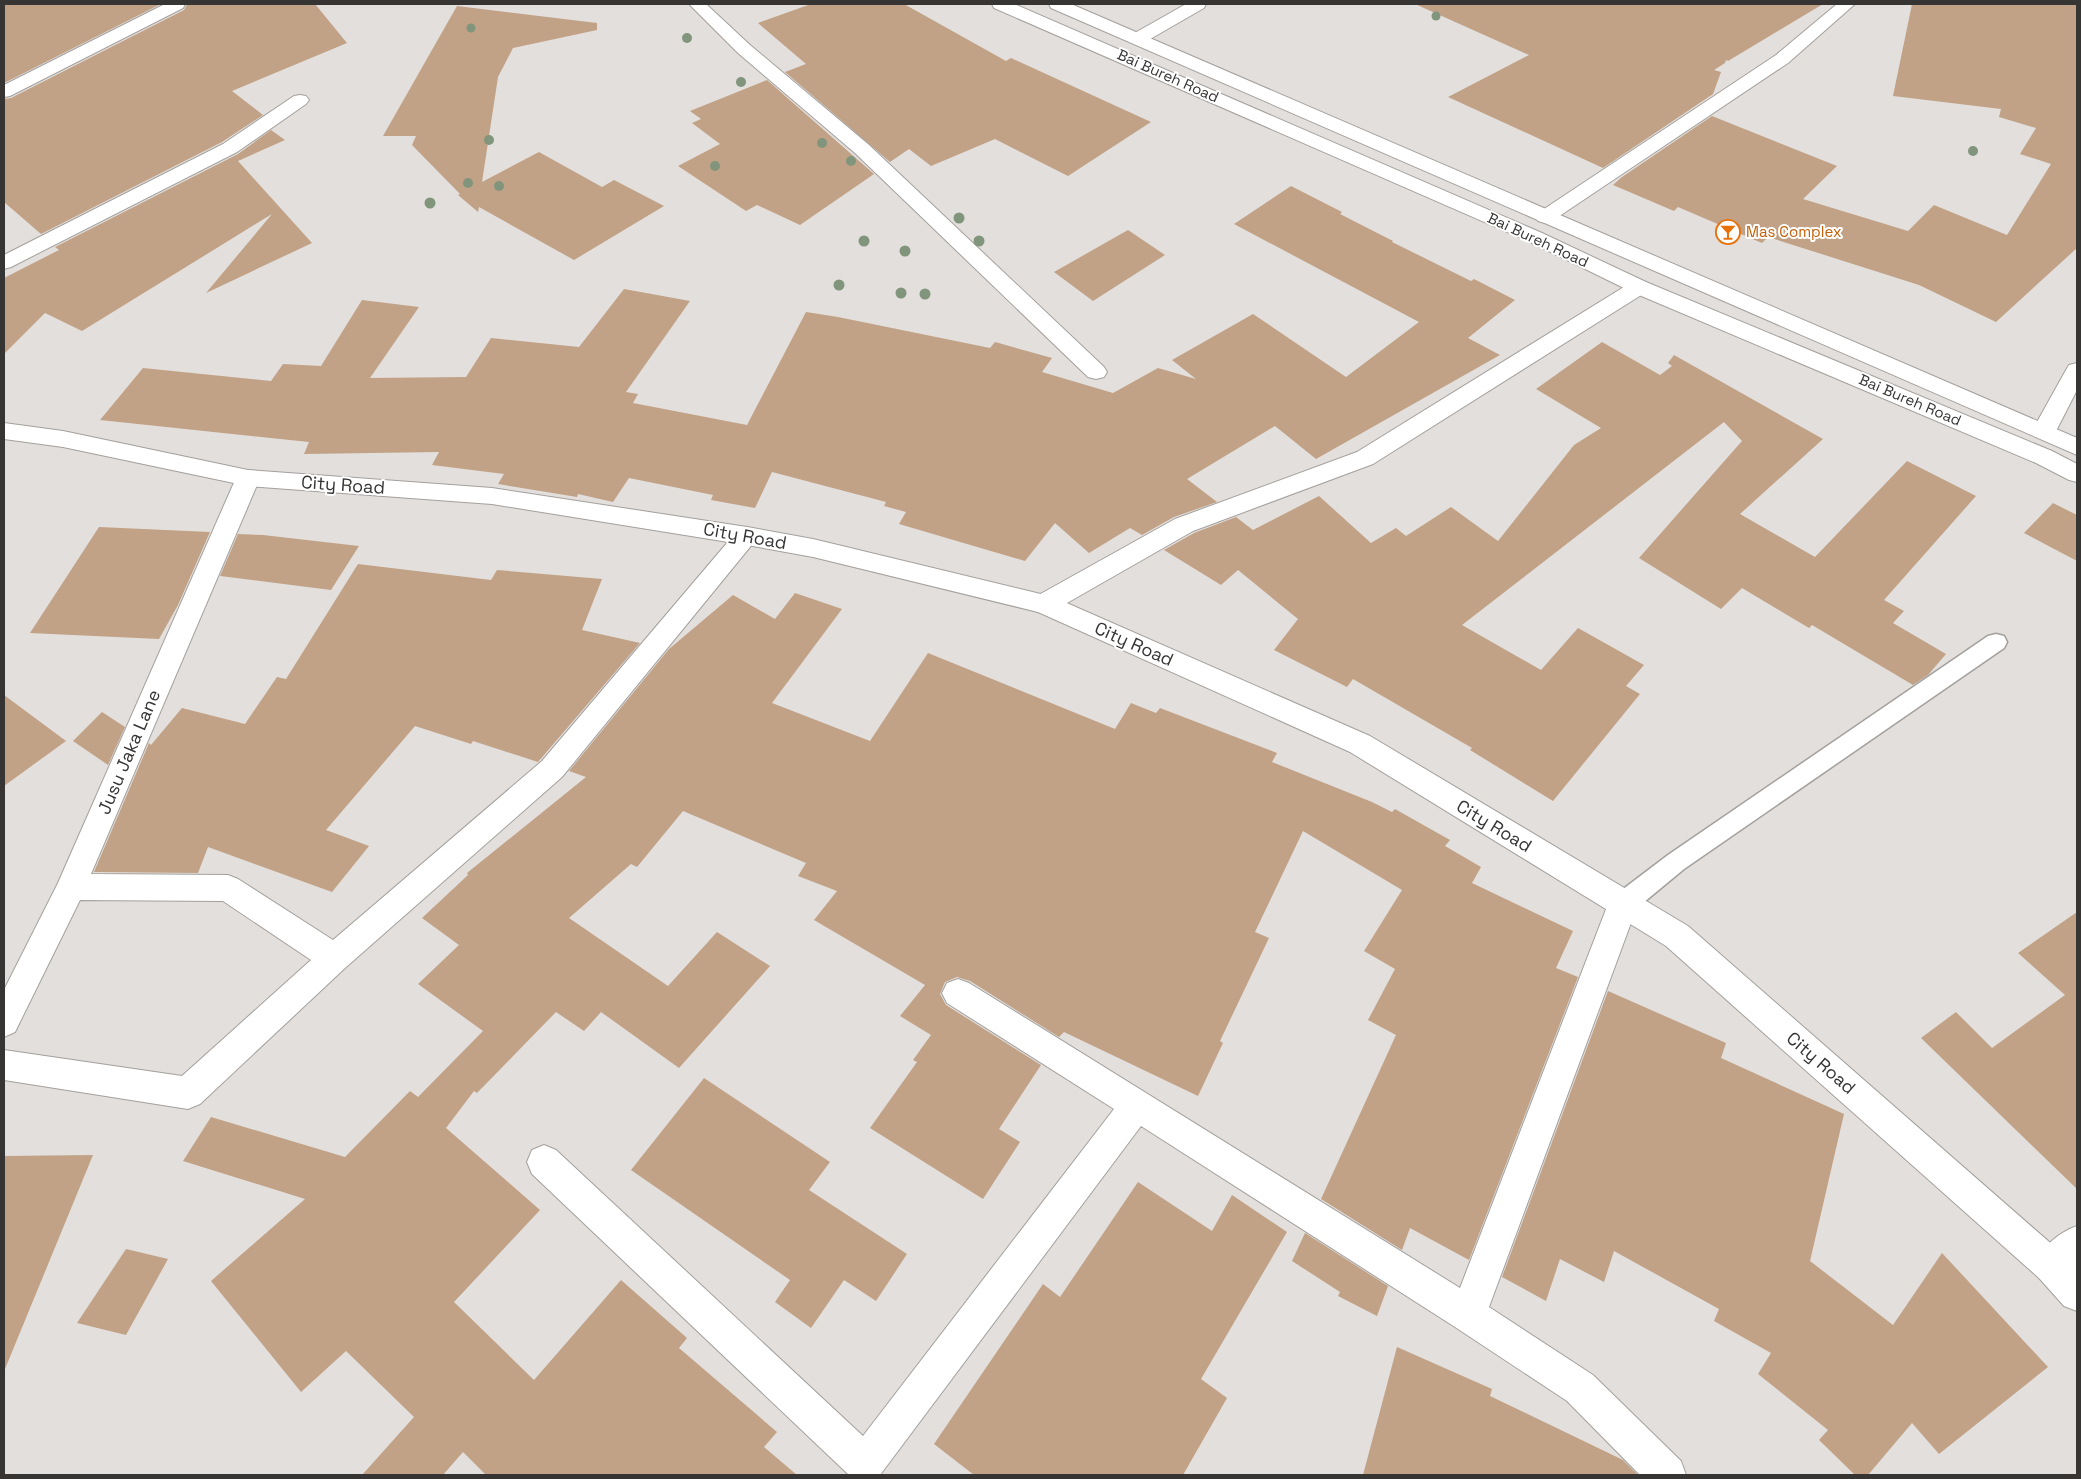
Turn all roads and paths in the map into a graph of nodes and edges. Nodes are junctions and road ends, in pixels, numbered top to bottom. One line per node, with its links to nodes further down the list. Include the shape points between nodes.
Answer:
1 (177, 4): 8 (main road)
2 (697, 4): 14 (main road, via 744,49 862,148)
3 (1000, 4): 12 (main road, Bai Bureh Road, via 1535,237)
4 (1057, 4): 7 (main road, Bai Bureh Road)
5 (1198, 4): 7 (main road)
6 (1847, 4): 10 (main road, via 1782,59)
7 (1139, 38): 10 (main road, Bai Bureh Road)
8 (4, 92)
9 (300, 100): 11 (main road, via 230,148)
10 (1546, 217): 16 (main road, Bai Bureh Road)
11 (4, 263)
12 (1640, 287): 18 (main road, Bai Bureh Road, via 2044,457); 21 (main road, via 1365,458 1184,525)
13 (2077, 370): 16 (main road)
14 (1096, 372)
15 (4, 431): 19 (main road, City Road, via 63,439)
16 (2044, 431): 17 (main road, Bai Bureh Road)
17 (2077, 447)
18 (2077, 474)
19 (248, 478): 20 (main road, City Road, via 492,496); 23 (main road, Jusu Jaka Lane)
20 (747, 536): 21 (main road, City Road, via 812,548); 25 (main road, via 552,769)
21 (1044, 604): 24 (main road, City Road, via 1360,744)
22 (1996, 642): 24 (lane, via 1676,862)
23 (71, 887): 25 (main road, via 228,888); 27 (main road, Jusu Jaka Lane)
24 (1623, 904): 32 (main road, City Road, via 1677,936); 34 (main road)
25 (334, 958): 28 (main road, via 188,1093)
26 (958, 993): 29 (main road)
27 (4, 1022)
28 (4, 1065)
29 (1137, 1105): 34 (main road); 35 (main road)
30 (544, 1162): 35 (main road)
31 (2077, 1243): 32 (main road)
32 (2051, 1266): 33 (main road, City Road)
33 (2077, 1293)
34 (1468, 1314): 36 (main road, via 1580,1388)
35 (866, 1471)
36 (1667, 1475)

